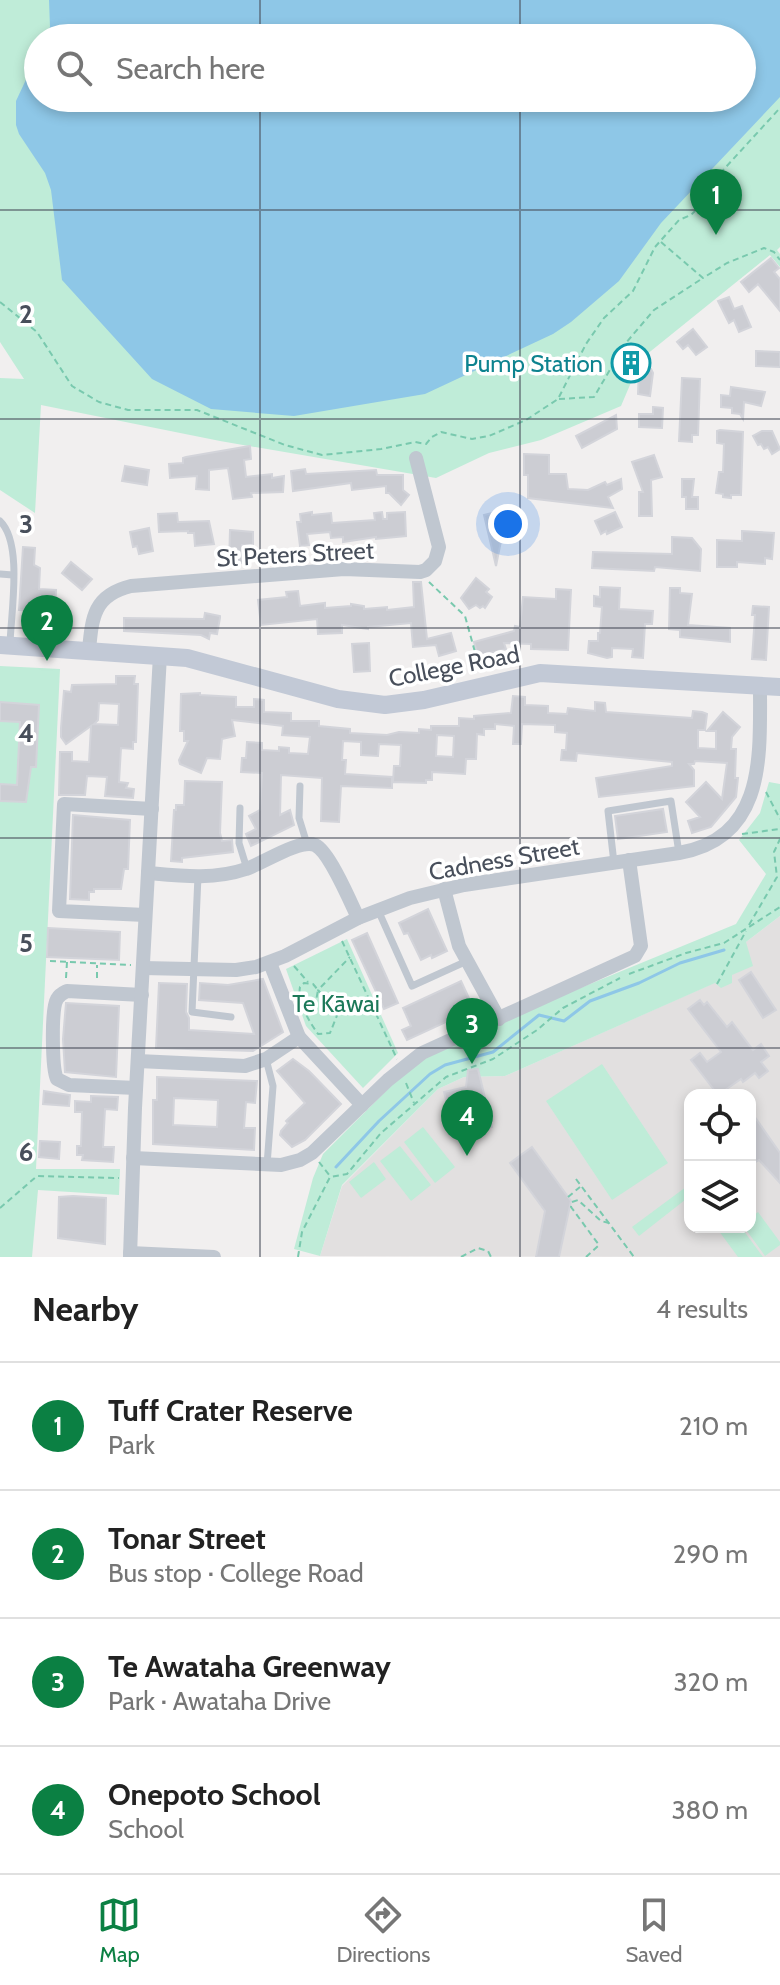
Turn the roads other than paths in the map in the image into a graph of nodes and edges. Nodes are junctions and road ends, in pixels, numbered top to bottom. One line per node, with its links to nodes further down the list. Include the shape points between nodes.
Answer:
1 (416, 458): 6 (street, St Peters Street, via 439,547 426,570 344,569 131,586 115,591 97,609)
2 (0, 521): 4 (lane, via 10,533)
3 (0, 574): 4 (lane)
4 (13, 575): 5 (lane)
5 (5, 646): 6 (main road, College Road)
6 (89, 650): 7 (main road, College Road)
7 (160, 655): 8 (main road, College Road, via 208,662 338,699 385,705 540,673); 12 (street)
8 (760, 686): 9 (main road, College Road); 14 (street, Cadness Street, via 755,777 747,808 722,837)
9 (780, 687)
10 (300, 786): 13 (lane, via 299,818)
11 (240, 808): 16 (lane, via 239,843)
12 (152, 809): 17 (street); 21 (street, via 64,804 59,911)
13 (307, 844): 16 (street); 22 (street, via 326,855)
14 (679, 853): 15 (street, Cadness Street); 15 (lane, via 671,801 608,811)
15 (622, 862): 19 (street, Cadness Street); 29 (street, via 641,946 635,956)
16 (247, 869): 18 (street)
17 (148, 873): 18 (street); 21 (street)
18 (198, 876): 26 (lane)
19 (444, 889): 20 (street, Cadness Street); 23 (street)
20 (378, 910): 22 (street, Cadness Street); 23 (lane, via 412,986)
21 (145, 915): 25 (street)
22 (358, 918): 24 (street, Cadness Street)
23 (467, 961): 29 (street)
24 (270, 963): 26 (street, Cadness Street); 30 (street)
25 (139, 967): 26 (street, Cadness Street); 27 (street)
26 (196, 970): 28 (lane, via 192,1012)
27 (142, 995): 32 (street); 33 (street, via 67,991 54,1006 57,1079 69,1085)
28 (231, 1017)
29 (499, 1019): 34 (street, via 422,1053)
30 (299, 1037): 31 (street); 34 (street)
31 (266, 1059): 32 (street, via 235,1067); 36 (lane, via 273,1086)
32 (138, 1061): 33 (street)
33 (136, 1088): 35 (street)
34 (362, 1105): 36 (street, via 312,1153)
35 (133, 1158): 36 (street); 37 (street)
36 (267, 1165)
37 (130, 1255): 38 (street)
38 (214, 1257)

